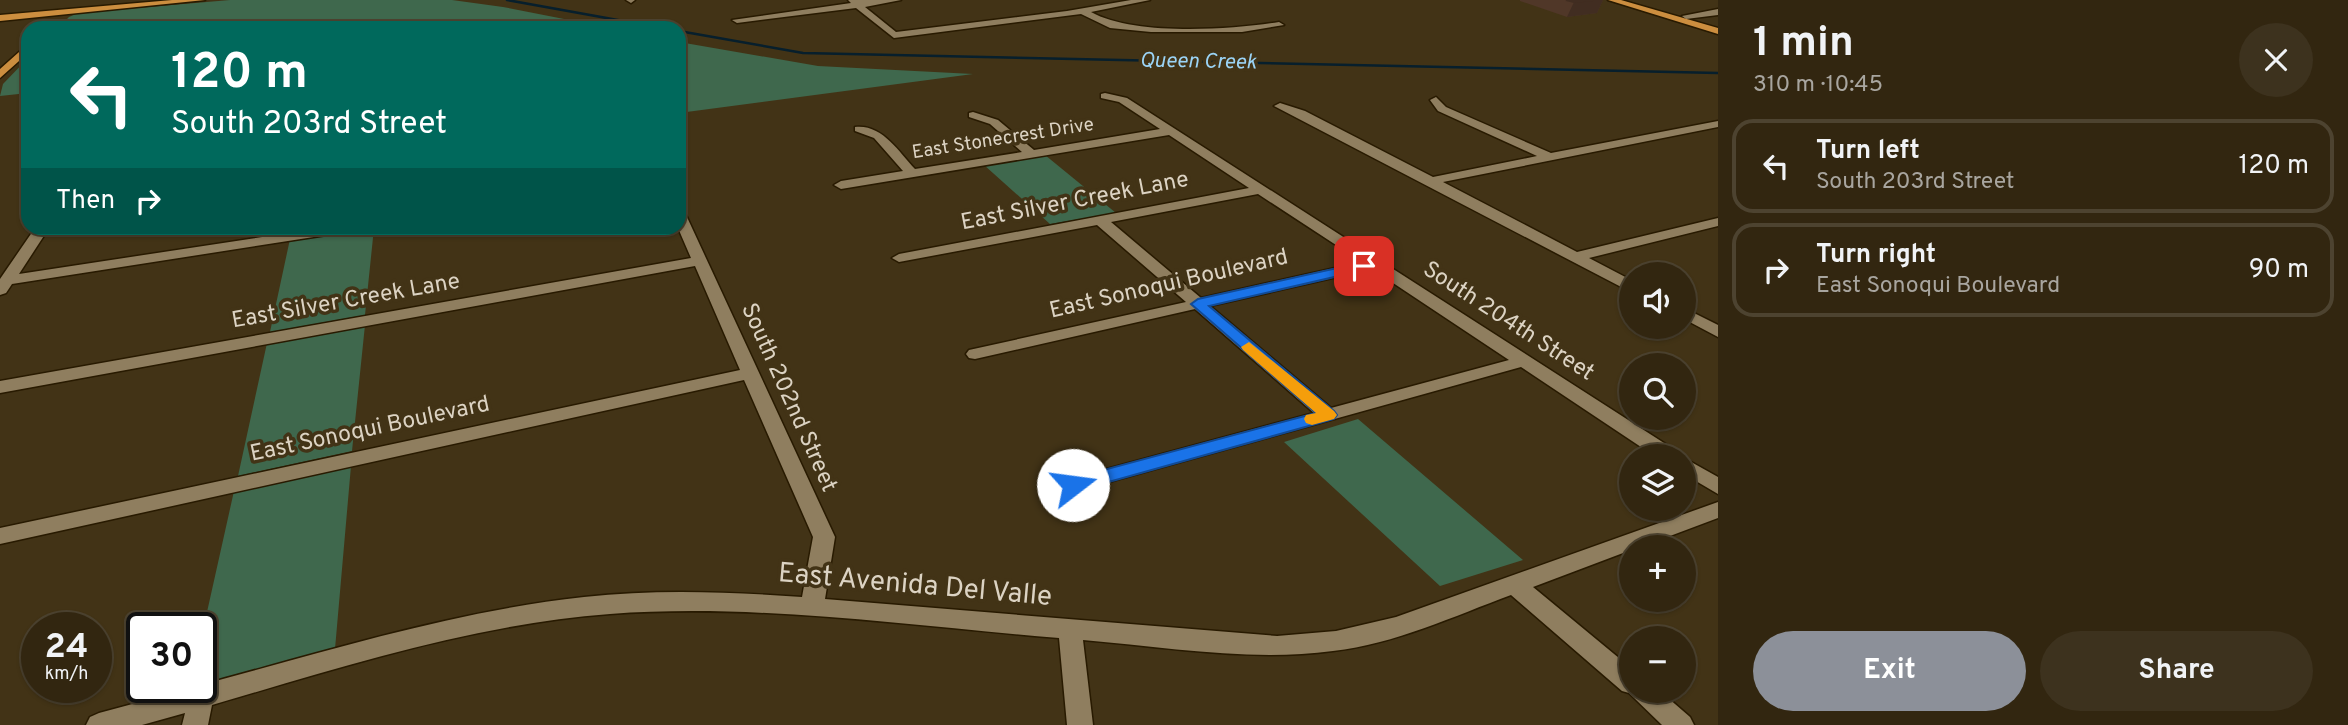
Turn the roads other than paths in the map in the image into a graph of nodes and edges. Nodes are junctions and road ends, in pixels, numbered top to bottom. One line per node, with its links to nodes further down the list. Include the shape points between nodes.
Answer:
1 (75, 0): 8 (main road)
2 (201, 0): 8 (main road)
3 (897, 0): 7 (street)
4 (1146, 0): 9 (street)
5 (1612, 0): 18 (main road)
6 (1630, 0): 11 (main road)
7 (854, 2): 9 (street, via 894,35); 13 (street)
8 (63, 12): 12 (main road); 15 (main road)
9 (1083, 12): 16 (street, via 1114,26 1207,29)
10 (1718, 14): 11 (street); 14 (street)
11 (1686, 16): 14 (main road)
12 (0, 18)
13 (737, 20)
14 (1699, 20): 17 (main road)
15 (54, 21)
16 (1279, 25)
17 (1718, 26)
18 (1718, 31)
19 (21, 54): 20 (main road)
20 (0, 75)
21 (1105, 96): 27 (street, South 204th Street, via 1123,100)
22 (1436, 100): 29 (street, via 1442,109)
23 (1280, 106): 31 (street)
24 (973, 115): 28 (street, via 994,122)
25 (1718, 124): 29 (street)
26 (859, 129): 30 (street, via 878,135)
27 (1171, 131): 28 (street, East Stonecrest Drive); 33 (street, South 204th Street)
28 (1032, 154): 30 (street, East Stonecrest Drive)
29 (1549, 157): 31 (street)
30 (912, 174): 32 (street, East Stonecrest Drive)
31 (1431, 181): 39 (street)
32 (841, 185)
33 (1260, 190): 34 (street, East Silver Creek Lane); 42 (street, South 204th Street)
34 (1100, 220): 40 (street, East Silver Creek Lane); 45 (street)
35 (1718, 222): 39 (street)
36 (686, 230): 41 (street, South 202nd Street)
37 (37, 235): 44 (street)
38 (282, 235): 44 (street)
39 (1575, 257): 43 (street)
40 (899, 258)
41 (700, 261): 50 (street, South 202nd Street); 51 (street, East Silver Creek Lane)
42 (1375, 264): 45 (street, East Sonoqui Boulevard); 49 (street, South 204th Street)
43 (1619, 280)
44 (3, 285)
45 (1198, 304): 48 (street, East Sonoqui Boulevard); 52 (street)
46 (1696, 320): 47 (street)
47 (1718, 332)
48 (975, 354)
49 (1524, 361): 52 (street); 53 (street, South 204th Street)
50 (750, 373): 58 (street, East Sonoqui Boulevard); 60 (street, South 202nd Street, via 824,537)
51 (0, 387)
52 (1328, 415): 55 (street)
53 (1651, 444)
54 (1696, 473): 56 (street)
55 (1073, 485)
56 (1718, 487)
57 (1718, 510): 59 (street, East Avenida Del Valle)
58 (0, 536)
59 (1514, 584): 61 (street, East Avenida Del Valle, via 1397,626 1336,641 1277,646); 62 (street)
60 (812, 608): 61 (street, East Avenida Del Valle); 63 (street, East Avenida Del Valle, via 646,600 540,612 444,632)
61 (1070, 629): 69 (street)
62 (1619, 673)
63 (217, 693)
64 (179, 703): 67 (street, East Avenida Del Valle)
65 (200, 703): 68 (street)
66 (1655, 703): 70 (street)
67 (99, 725)
68 (195, 725)
69 (1080, 725)
70 (1681, 725)

